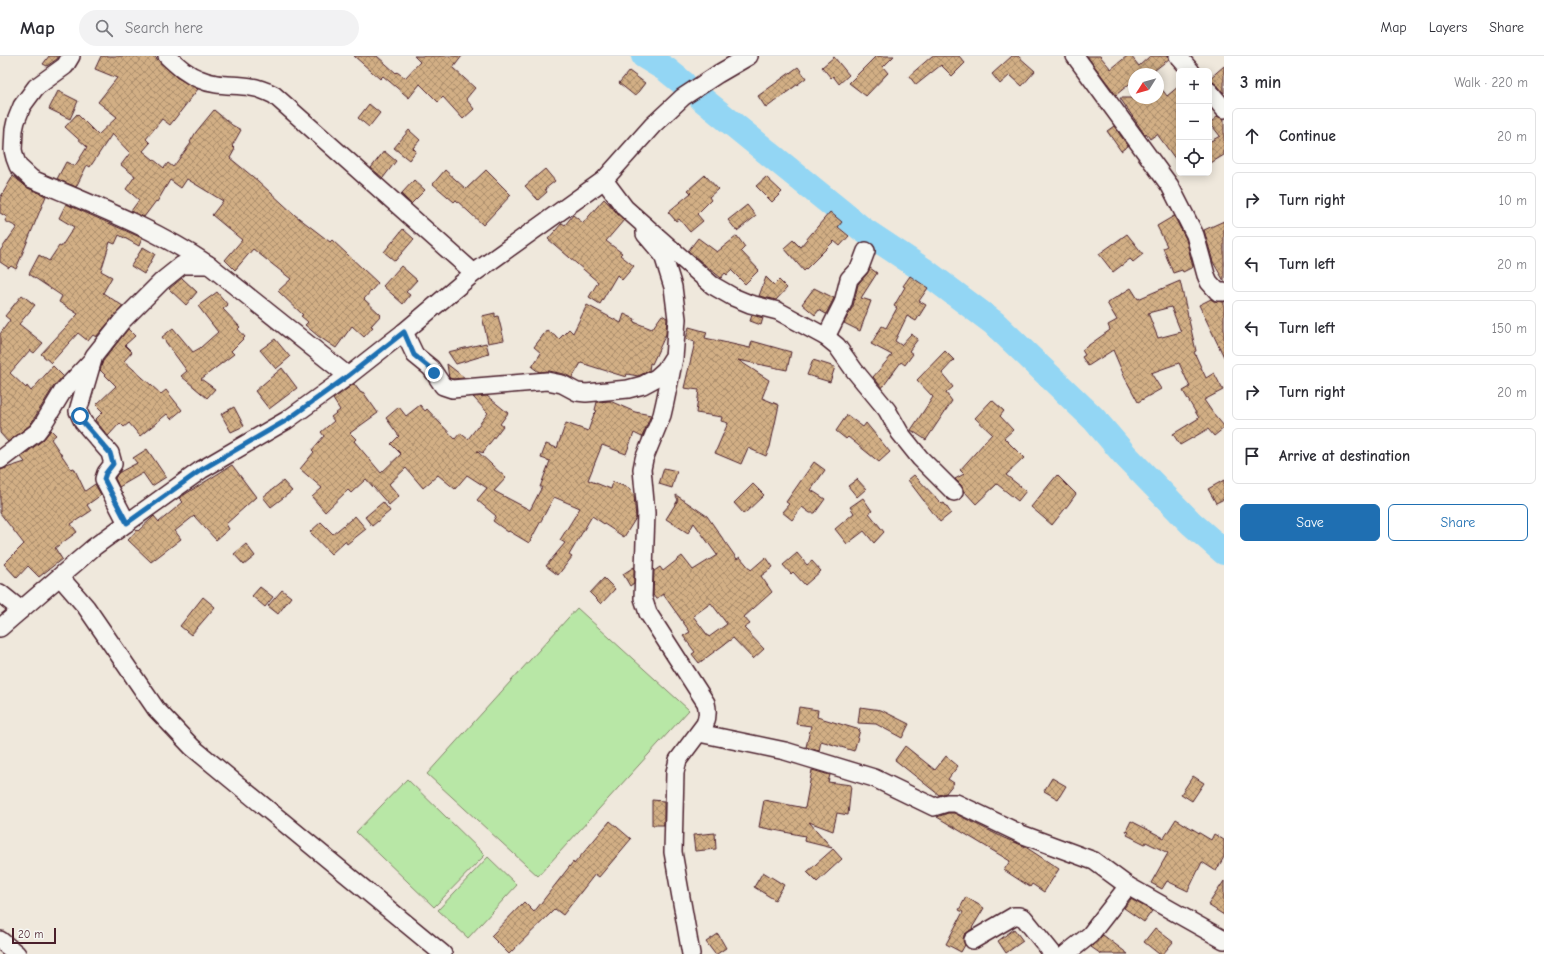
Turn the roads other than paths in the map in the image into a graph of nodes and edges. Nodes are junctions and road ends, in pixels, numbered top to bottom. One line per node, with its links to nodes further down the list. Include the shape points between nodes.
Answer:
1 (71, 56): 12 (street, via 64,66 36,88 19,112 14,130 13,150 18,166 32,179 140,225)
2 (167, 56): 13 (street, via 185,72 199,79 227,86 250,87 274,95)
3 (749, 56): 9 (street, via 683,97 653,125)
4 (1075, 56): 14 (street, via 1170,186 1195,234 1209,282 1218,292)
5 (1178, 56): 6 (street)
6 (1188, 68)
7 (1212, 94): 8 (street)
8 (1223, 106)
9 (604, 180): 10 (street, via 625,208); 13 (street)
10 (644, 226): 16 (street, via 712,285 750,304 778,312); 18 (street, via 645,234 664,255 673,287 678,320)
11 (866, 251): 16 (street, via 860,267 849,279 843,304)
12 (209, 265): 17 (street, via 182,265 122,321); 19 (street)
13 (474, 273): 15 (street)
14 (1224, 292)
15 (404, 332): 18 (street, via 414,355 430,368 443,386 452,390 547,381 562,384 577,392 628,389 656,378); 19 (street)
16 (826, 337): 21 (street, via 838,346 920,458)
17 (94, 356): 20 (street, via 63,391 40,428); 22 (street, via 78,411 83,422 112,457 113,464 104,479)
18 (674, 358): 27 (street, via 662,415 642,470 646,513 643,598 648,613 706,703 708,718)
19 (348, 376): 22 (street, via 287,420 201,470)
20 (0, 460)
21 (954, 492)
22 (127, 523): 23 (street)
23 (60, 576): 25 (street); 33 (street, via 86,607 156,709 192,747)
24 (0, 593): 25 (street)
25 (21, 610): 26 (street)
26 (0, 628)
27 (699, 733): 28 (street, via 785,751 874,778 934,807 956,803 1021,834 1094,860); 34 (street, via 678,760 675,772 673,852)
28 (1128, 886): 31 (street); 36 (street, via 1090,935)
29 (0, 940): 32 (street)
30 (972, 940): 35 (street, via 1014,916 1019,916 1024,918)
31 (1224, 940)
32 (17, 954)
33 (443, 954)
34 (691, 954)
35 (1053, 954)
36 (1066, 954)

